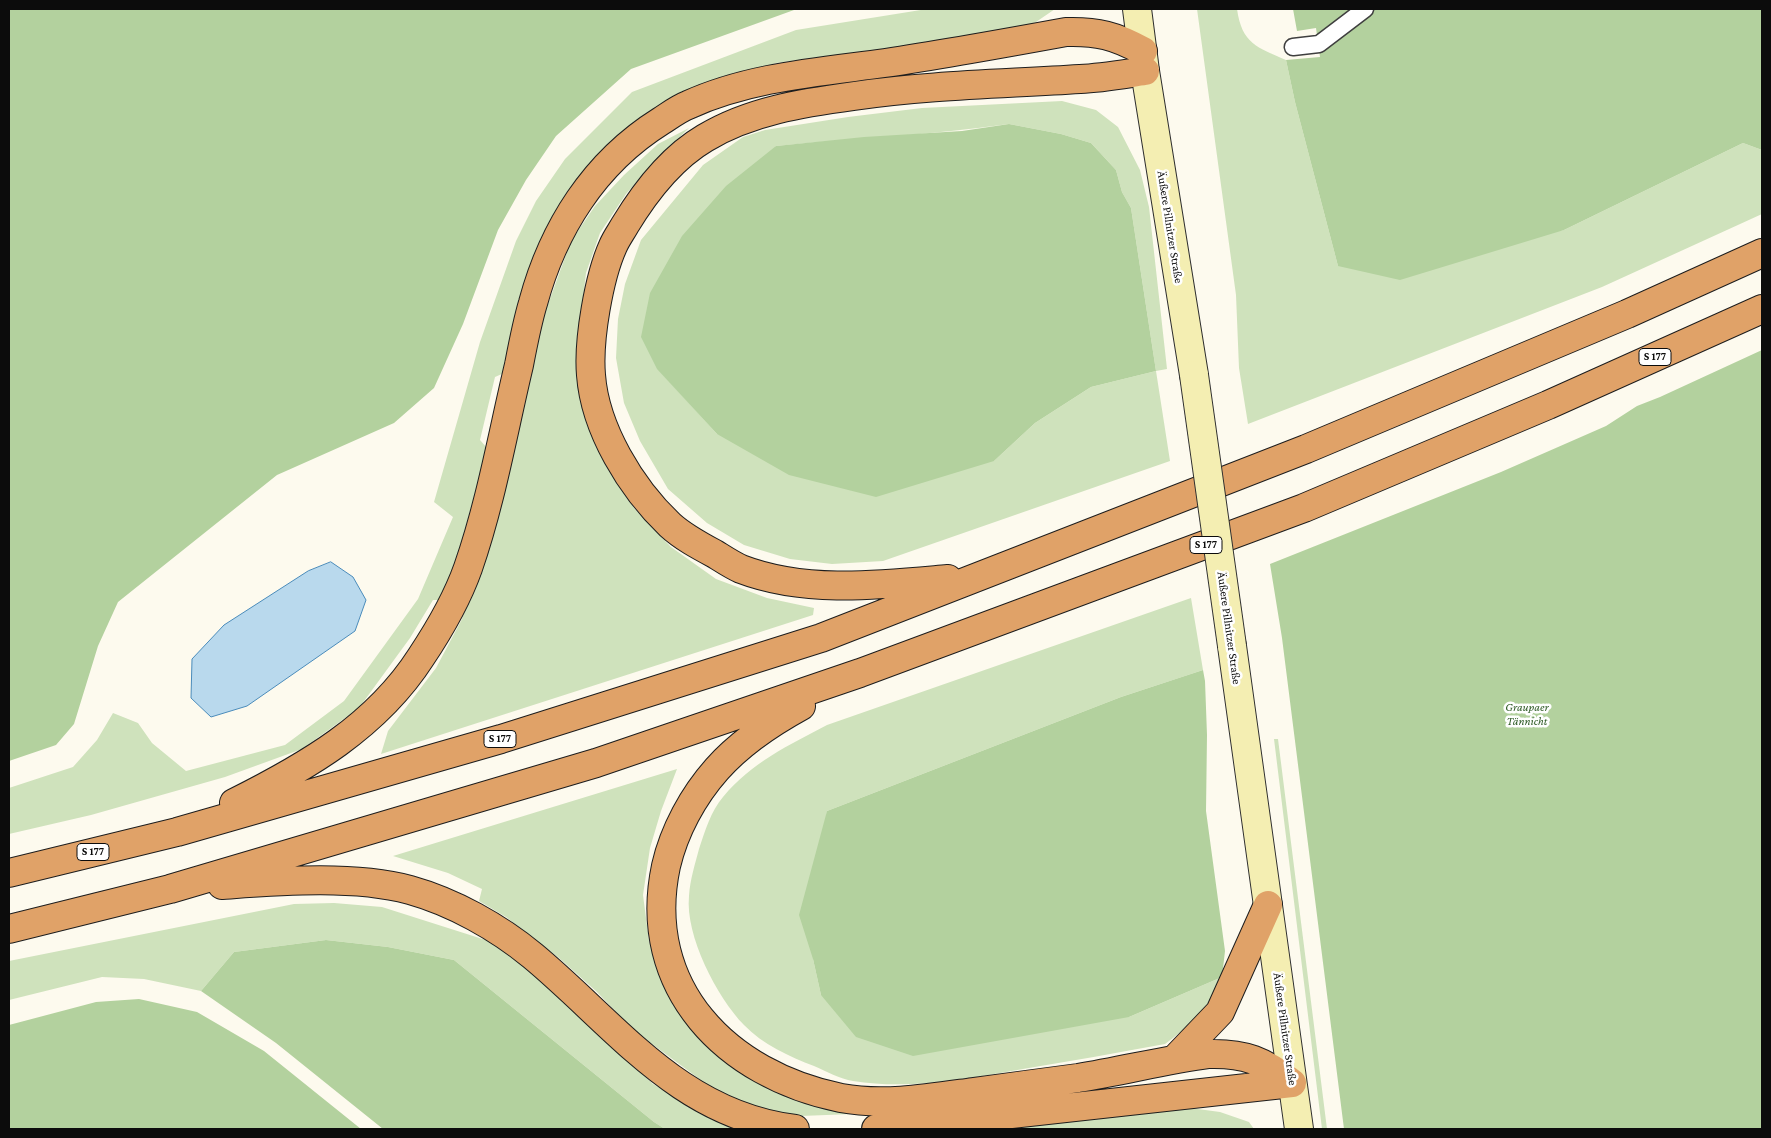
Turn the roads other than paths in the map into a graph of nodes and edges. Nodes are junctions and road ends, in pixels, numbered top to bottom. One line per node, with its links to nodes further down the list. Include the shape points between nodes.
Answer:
1 (1080, 9): 4 (highway)
2 (1137, 9): 6 (main road, Äußere Pillnitzer Straße)
3 (1365, 9): 5 (lane, via 1318,44)
4 (1066, 32): 6 (highway, via 1108,35 1122,40); 11 (highway, via 933,56 777,78 687,105 642,133 584,192 562,227 546,263 533,303 468,570 446,617 420,659 395,692 361,726 324,754)
5 (1294, 47)
6 (1144, 61): 9 (highway, via 1081,79 905,89 802,104 731,124 702,140 668,168 638,204 613,246 600,288 592,332 591,375 596,401 610,443 625,469 647,501 672,527 739,568 776,580 890,584); 14 (main road, Äußere Pillnitzer Straße, bridge, via 1194,375)
7 (1762, 253): 9 (highway, S 177, via 1627,314 1306,449)
8 (1762, 309): 10 (highway, S 177, via 1548,405 1304,508)
9 (982, 576): 11 (highway, S 177, via 812,641 502,739)
10 (860, 673): 13 (highway, S 177, via 596,763); 16 (highway, via 775,720 745,742 716,770 695,797 681,824 662,884 662,918 666,953 676,982 694,1012 716,1037 746,1060 806,1090 843,1098 910,1100 1078,1078)
11 (177, 832): 12 (highway, S 177)
12 (9, 873)
13 (170, 889): 15 (highway, S 177); 18 (highway, via 330,881 409,890 441,901 500,932 532,955 676,1083 745,1118)
14 (1268, 905): 16 (highway, via 1220,1012); 17 (main road, Äußere Pillnitzer Straße)
15 (9, 930)
16 (1175, 1059): 17 (highway, via 1230,1053 1266,1065)
17 (1292, 1083): 19 (highway); 20 (main road, Äußere Pillnitzer Straße)
18 (795, 1129)
19 (876, 1129)
20 (1299, 1129)

